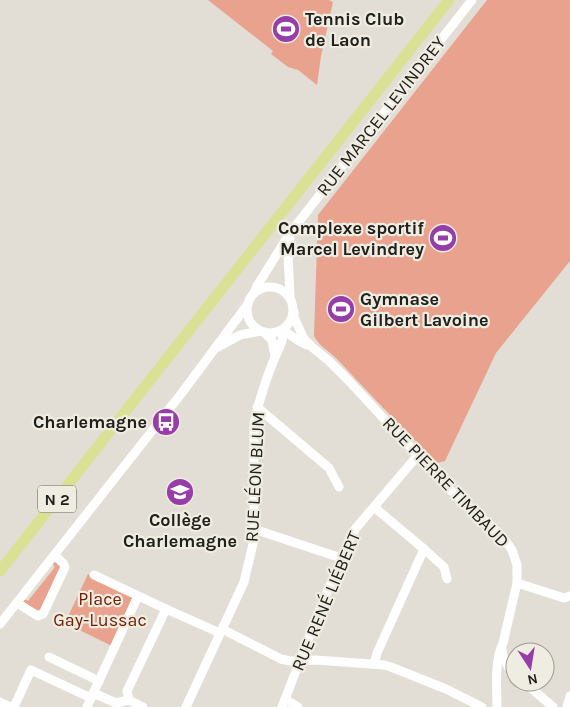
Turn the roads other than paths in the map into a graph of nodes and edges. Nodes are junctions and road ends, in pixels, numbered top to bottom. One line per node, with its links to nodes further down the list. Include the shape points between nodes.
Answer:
1 (449, 0): 22 (main road, N 2)
2 (472, 0): 3 (street, RUE MARCEL LEVINDREY)
3 (290, 233): 4 (street, RUE MARCEL LEVINDREY); 5 (street)
4 (254, 293): 5 (street, via 273,287 286,292); 6 (street)
5 (290, 298): 7 (street)
6 (248, 304): 9 (street, via 251,323); 11 (street)
7 (294, 312): 8 (street); 12 (street, RUE PIERRE TIMBAUD, via 304,339)
8 (282, 330): 9 (street); 10 (street, RUE PIERRE TIMBAUD); 13 (street, RUE LÉON BLUM, via 282,340)
9 (262, 332): 11 (street, via 240,336); 13 (street, via 272,340)
10 (299, 341): 12 (street, RUE PIERRE TIMBAUD); 13 (street, RUE LÉON BLUM, via 283,344)
11 (216, 348): 20 (street)
12 (312, 348): 15 (street, RUE PIERRE TIMBAUD, via 349,381)
13 (275, 356): 14 (street, RUE LÉON BLUM)
14 (257, 407): 16 (street, via 329,468); 18 (street, RUE LÉON BLUM, via 254,424)
15 (418, 455): 17 (street, RUE RENÉ LIÉBERT); 25 (street, RUE PIERRE TIMBAUD, via 448,488 508,543 516,565)
16 (339, 487)
17 (374, 507): 19 (street); 21 (street, RUE RENÉ LIÉBERT, via 356,528)
18 (254, 529): 21 (street); 31 (street, RUE LÉON BLUM, via 244,582)
19 (424, 549): 24 (street, via 444,567); 36 (street)
20 (55, 556): 28 (street); 28 (street, via 65,567 43,614 38,616)
21 (341, 558): 34 (street, RUE RENÉ LIÉBERT)
22 (0, 571)
23 (94, 575): 26 (street)
24 (447, 579)
25 (517, 583): 27 (street, via 564,598); 32 (street, RUE PIERRE TIMBAUD)
26 (138, 596): 29 (street); 38 (street)
27 (570, 596)
28 (17, 603): 30 (street)
29 (166, 608): 31 (street); 43 (street, via 127,691)
30 (0, 624)
31 (221, 631): 34 (street, via 282,659); 49 (street, RUE LÉON BLUM)
32 (502, 643): 35 (street, RUE PIERRE TIMBAUD); 39 (street, RUE PIERRE TIMBAUD, via 497,663)
33 (49, 657): 38 (street)
34 (300, 661): 36 (street); 45 (street, RUE RENÉ LIÉBERT)
35 (505, 662)
36 (374, 664): 51 (street, via 391,667)
37 (505, 677): 39 (street)
38 (99, 681): 41 (street)
39 (498, 687): 52 (street, RUE PIERRE TIMBAUD)
40 (536, 692): 53 (street)
41 (92, 695): 43 (street, via 116,703); 46 (street, via 32,670); 47 (street)
42 (570, 696): 54 (street)
43 (129, 700): 48 (street)
44 (0, 702): 46 (street)
45 (284, 703): 50 (street)
46 (13, 707)
47 (87, 707)
48 (143, 707)
49 (186, 707)
50 (298, 707)
51 (482, 707)
52 (497, 707)
53 (553, 707)
54 (567, 707)

